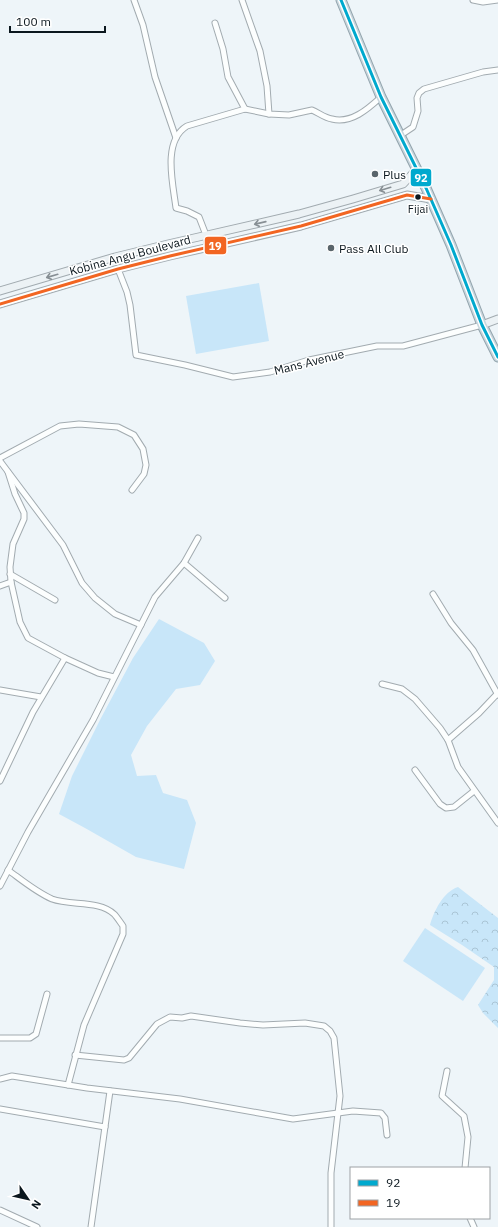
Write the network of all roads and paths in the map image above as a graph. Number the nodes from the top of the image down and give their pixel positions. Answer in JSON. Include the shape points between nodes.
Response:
{"nodes":[{"id":1,"x":134,"y":0,"type":"edge"},
{"id":2,"x":242,"y":0,"type":"edge"},
{"id":3,"x":341,"y":0,"type":"edge"},
{"id":4,"x":473,"y":0,"type":"edge"},
{"id":5,"x":498,"y":0,"type":"edge"},
{"id":6,"x":215,"y":23,"type":"dead end"},
{"id":7,"x":498,"y":70,"type":"edge"},
{"id":8,"x":381,"y":97,"type":"junction"},
{"id":9,"x":245,"y":109,"type":"junction"},
{"id":10,"x":269,"y":114,"type":"junction"},
{"id":11,"x":401,"y":135,"type":"junction"},
{"id":12,"x":176,"y":138,"type":"junction"},
{"id":13,"x":417,"y":169,"type":"junction"},
{"id":14,"x":403,"y":184,"type":"junction"},
{"id":15,"x":407,"y":195,"type":"junction"},
{"id":16,"x":431,"y":199,"type":"junction"},
{"id":17,"x":206,"y":235,"type":"junction"},
{"id":18,"x":207,"y":248,"type":"junction"},
{"id":19,"x":118,"y":269,"type":"junction"},
{"id":20,"x":0,"y":291,"type":"edge"},
{"id":21,"x":0,"y":304,"type":"edge"},
{"id":22,"x":498,"y":319,"type":"edge"},
{"id":23,"x":482,"y":325,"type":"junction"},
{"id":24,"x":498,"y":357,"type":"edge"},
{"id":25,"x":0,"y":458,"type":"edge"},
{"id":26,"x":0,"y":461,"type":"edge"},
{"id":27,"x":8,"y":472,"type":"junction"},
{"id":28,"x":132,"y":490,"type":"dead end"},
{"id":29,"x":198,"y":538,"type":"dead end"},
{"id":30,"x":184,"y":562,"type":"junction"},
{"id":31,"x":10,"y":574,"type":"junction"},
{"id":32,"x":11,"y":582,"type":"junction"},
{"id":33,"x":0,"y":586,"type":"edge"},
{"id":34,"x":433,"y":594,"type":"dead end"},
{"id":35,"x":225,"y":598,"type":"dead end"},
{"id":36,"x":55,"y":600,"type":"dead end"},
{"id":37,"x":140,"y":624,"type":"junction"},
{"id":38,"x":65,"y":658,"type":"junction"},
{"id":39,"x":114,"y":677,"type":"junction"},
{"id":40,"x":382,"y":684,"type":"dead end"},
{"id":41,"x":0,"y":690,"type":"edge"},
{"id":42,"x":498,"y":694,"type":"edge"},
{"id":43,"x":41,"y":697,"type":"junction"},
{"id":44,"x":448,"y":740,"type":"junction"},
{"id":45,"x":415,"y":770,"type":"dead end"},
{"id":46,"x":0,"y":781,"type":"edge"},
{"id":47,"x":474,"y":791,"type":"junction"},
{"id":48,"x":498,"y":823,"type":"edge"},
{"id":49,"x":8,"y":870,"type":"junction"},
{"id":50,"x":0,"y":886,"type":"edge"},
{"id":51,"x":47,"y":994,"type":"dead end"},
{"id":52,"x":0,"y":1038,"type":"edge"},
{"id":53,"x":75,"y":1055,"type":"junction"},
{"id":54,"x":447,"y":1071,"type":"dead end"},
{"id":55,"x":0,"y":1079,"type":"edge"},
{"id":56,"x":68,"y":1086,"type":"junction"},
{"id":57,"x":110,"y":1092,"type":"junction"},
{"id":58,"x":0,"y":1109,"type":"edge"},
{"id":59,"x":338,"y":1113,"type":"junction"},
{"id":60,"x":105,"y":1128,"type":"junction"},
{"id":61,"x":387,"y":1135,"type":"dead end"},
{"id":62,"x":465,"y":1167,"type":"edge"},
{"id":63,"x":0,"y":1210,"type":"edge"},
{"id":64,"x":36,"y":1227,"type":"edge"},
{"id":65,"x":91,"y":1227,"type":"edge"},
{"id":66,"x":331,"y":1227,"type":"edge"}],
"edges":[{"from":1,"to":12,"type":"street","via":[[143,24],[155,77]]},
{"from":2,"to":10,"type":"street","via":[[260,50]]},
{"from":3,"to":8,"type":"highway"},
{"from":4,"to":5,"type":"street"},
{"from":6,"to":9,"type":"street","via":[[228,77]]},
{"from":7,"to":11,"type":"street","via":[[424,89],[417,98],[418,111],[413,127]]},
{"from":8,"to":10,"type":"street","via":[[352,118],[330,119],[312,110],[289,115]]},
{"from":8,"to":11,"type":"highway"},
{"from":9,"to":10,"type":"street"},
{"from":9,"to":12,"type":"street","via":[[187,126],[181,129]]},
{"from":11,"to":13,"type":"highway"},
{"from":12,"to":17,"type":"street","via":[[171,158],[176,208],[199,216]]},
{"from":13,"to":14,"type":"street"},
{"from":13,"to":16,"type":"highway"},
{"from":14,"to":15,"type":"street"},
{"from":14,"to":17,"type":"street","name":"Kobina Angu Boulevard","one_way":true,"via":[[299,214]]},
{"from":15,"to":16,"type":"street","name":"Kobina Angu Boulevard"},
{"from":15,"to":18,"type":"street","name":"Kobina Angu Boulevard","via":[[301,226]]},
{"from":16,"to":23,"type":"highway"},
{"from":17,"to":18,"type":"street"},
{"from":17,"to":20,"type":"street","name":"Kobina Angu Boulevard","one_way":true,"via":[[115,257]]},
{"from":18,"to":19,"type":"street","name":"Kobina Angu Boulevard"},
{"from":19,"to":21,"type":"street","name":"Kobina Angu Boulevard"},
{"from":19,"to":23,"type":"street","name":"Mans Avenue","via":[[130,305],[136,355],[233,377],[270,372],[309,360],[377,346],[403,346]]},
{"from":22,"to":23,"type":"street"},
{"from":23,"to":24,"type":"highway"},
{"from":25,"to":28,"type":"street","via":[[60,426],[86,424],[118,428],[134,435],[143,450],[146,465],[144,474]]},
{"from":26,"to":27,"type":"street"},
{"from":27,"to":31,"type":"street","via":[[24,513],[24,519],[13,544]]},
{"from":27,"to":37,"type":"street","via":[[63,545],[82,583],[95,598],[115,614]]},
{"from":29,"to":30,"type":"street"},
{"from":30,"to":35,"type":"street"},
{"from":30,"to":37,"type":"street","via":[[155,597]]},
{"from":31,"to":32,"type":"street"},
{"from":31,"to":36,"type":"street"},
{"from":32,"to":33,"type":"street"},
{"from":32,"to":38,"type":"street","via":[[20,622],[28,638]]},
{"from":34,"to":42,"type":"street","via":[[451,623],[473,650]]},
{"from":37,"to":39,"type":"street"},
{"from":38,"to":39,"type":"street","via":[[98,673]]},
{"from":38,"to":43,"type":"street"},
{"from":39,"to":49,"type":"street","via":[[93,720]]},
{"from":40,"to":44,"type":"street","via":[[402,689],[415,700]]},
{"from":41,"to":43,"type":"street"},
{"from":42,"to":44,"type":"street"},
{"from":43,"to":46,"type":"street"},
{"from":44,"to":47,"type":"street","via":[[458,767]]},
{"from":45,"to":47,"type":"street","via":[[440,804],[446,808],[454,807]]},
{"from":47,"to":48,"type":"street"},
{"from":49,"to":50,"type":"street"},
{"from":49,"to":53,"type":"street","via":[[36,891],[53,899],[106,908],[123,926],[123,934],[84,1025]]},
{"from":51,"to":52,"type":"street","via":[[36,1034],[30,1038]]},
{"from":53,"to":56,"type":"street"},
{"from":53,"to":59,"type":"street","via":[[124,1060],[129,1058],[157,1024],[170,1017],[191,1016],[248,1024],[305,1023],[324,1026],[334,1038],[340,1096]]},
{"from":54,"to":62,"type":"street","via":[[442,1096],[464,1116],[468,1137]]},
{"from":55,"to":56,"type":"street","via":[[12,1076]]},
{"from":56,"to":57,"type":"street"},
{"from":57,"to":59,"type":"street","via":[[180,1100],[293,1119]]},
{"from":57,"to":60,"type":"street"},
{"from":58,"to":60,"type":"street"},
{"from":59,"to":61,"type":"street","via":[[381,1113],[385,1118]]},
{"from":59,"to":66,"type":"street","via":[[331,1173]]},
{"from":60,"to":65,"type":"street"},
{"from":63,"to":64,"type":"street"}]}
